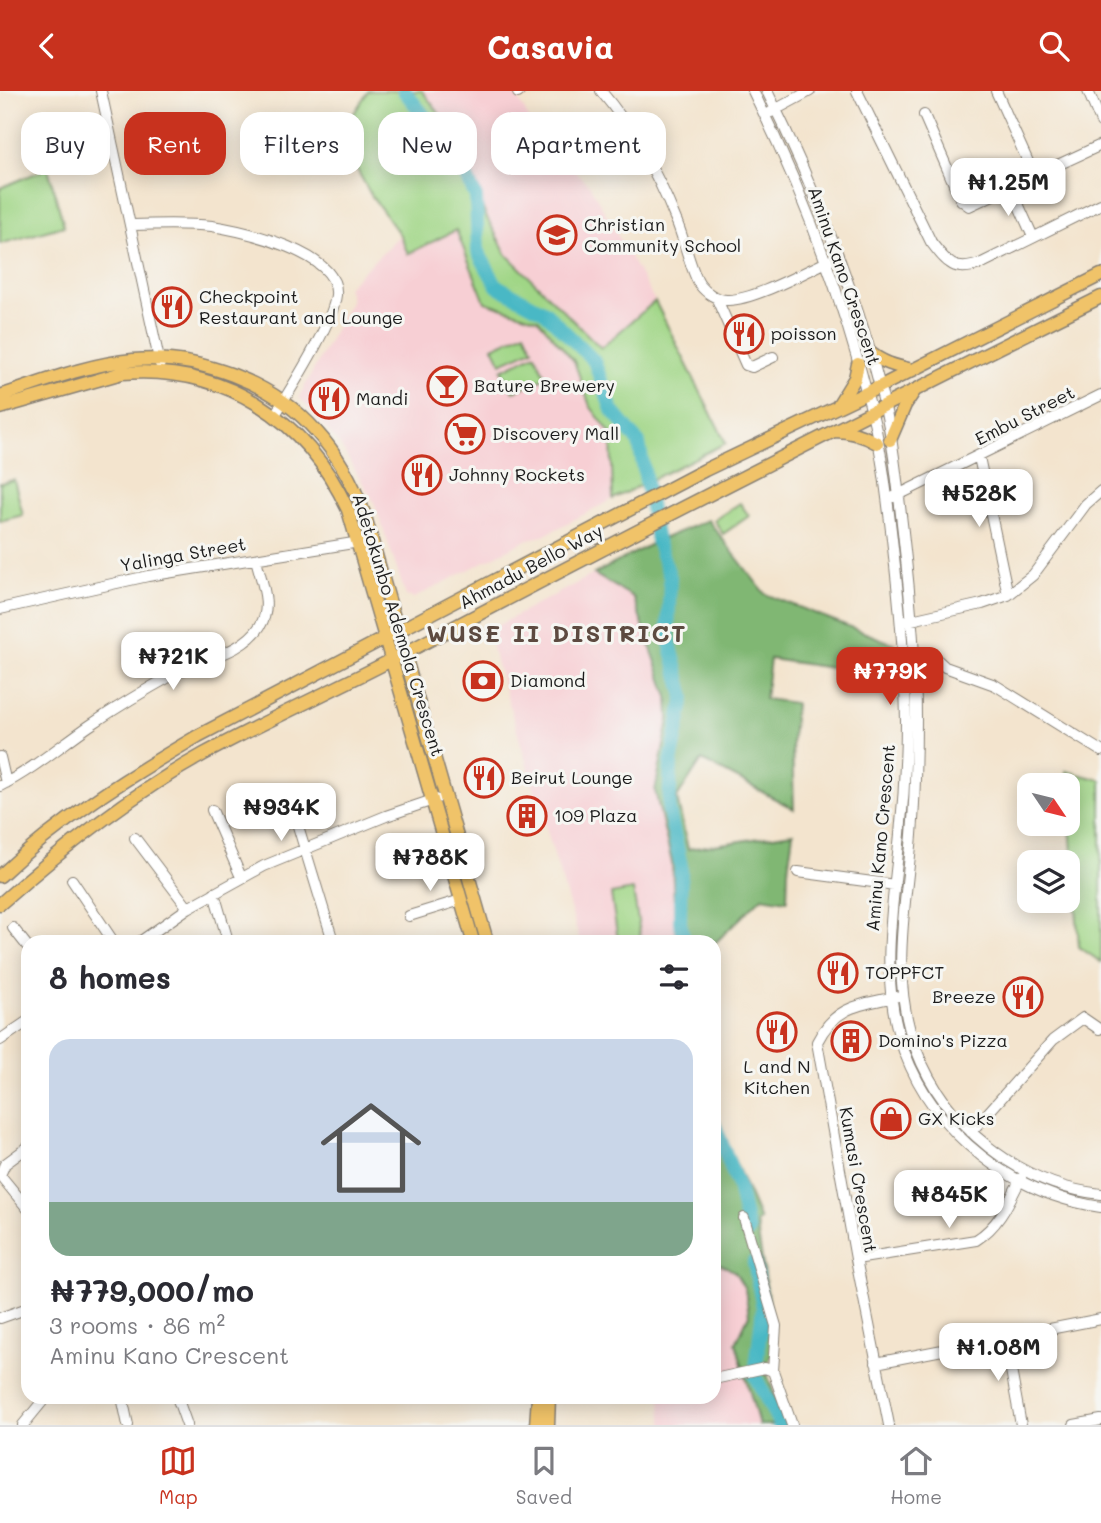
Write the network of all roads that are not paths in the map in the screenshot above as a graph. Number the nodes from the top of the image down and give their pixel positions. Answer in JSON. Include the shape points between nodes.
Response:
{"nodes":[{"id":1,"x":601,"y":91,"type":"edge"},
{"id":2,"x":753,"y":91,"type":"edge"},
{"id":3,"x":767,"y":91,"type":"edge"},
{"id":4,"x":810,"y":91,"type":"edge"},
{"id":5,"x":857,"y":91,"type":"edge"},
{"id":6,"x":996,"y":91,"type":"edge"},
{"id":7,"x":1088,"y":91,"type":"edge"},
{"id":8,"x":104,"y":92,"type":"edge"},
{"id":9,"x":1097,"y":100,"type":"edge"},
{"id":10,"x":776,"y":109,"type":"junction"},
{"id":11,"x":765,"y":115,"type":"junction"},
{"id":12,"x":924,"y":115,"type":"dead end"},
{"id":13,"x":1101,"y":122,"type":"edge"},
{"id":14,"x":1101,"y":145,"type":"edge"},
{"id":15,"x":1034,"y":175,"type":"junction"},
{"id":16,"x":1010,"y":186,"type":"junction"},
{"id":17,"x":1101,"y":204,"type":"edge"},
{"id":18,"x":132,"y":225,"type":"junction"},
{"id":19,"x":1033,"y":237,"type":"junction"},
{"id":20,"x":838,"y":257,"type":"junction"},
{"id":21,"x":825,"y":263,"type":"junction"},
{"id":22,"x":1101,"y":275,"type":"edge"},
{"id":23,"x":716,"y":297,"type":"junction"},
{"id":24,"x":1101,"y":297,"type":"edge"},
{"id":25,"x":868,"y":351,"type":"junction"},
{"id":26,"x":773,"y":357,"type":"dead end"},
{"id":27,"x":159,"y":359,"type":"junction"},
{"id":28,"x":858,"y":364,"type":"junction"},
{"id":29,"x":913,"y":370,"type":"junction"},
{"id":30,"x":161,"y":372,"type":"junction"},
{"id":31,"x":915,"y":389,"type":"junction"},
{"id":32,"x":873,"y":390,"type":"junction"},
{"id":33,"x":0,"y":395,"type":"edge"},
{"id":34,"x":1101,"y":395,"type":"edge"},
{"id":35,"x":282,"y":403,"type":"junction"},
{"id":36,"x":884,"y":405,"type":"junction"},
{"id":37,"x":838,"y":406,"type":"junction"},
{"id":38,"x":0,"y":408,"type":"edge"},
{"id":39,"x":872,"y":412,"type":"junction"},
{"id":40,"x":275,"y":415,"type":"junction"},
{"id":41,"x":834,"y":431,"type":"junction"},
{"id":42,"x":884,"y":441,"type":"junction"},
{"id":43,"x":979,"y":457,"type":"junction"},
{"id":44,"x":1101,"y":491,"type":"edge"},
{"id":45,"x":899,"y":496,"type":"junction"},
{"id":46,"x":887,"y":500,"type":"junction"},
{"id":47,"x":372,"y":540,"type":"junction"},
{"id":48,"x":357,"y":543,"type":"junction"},
{"id":49,"x":256,"y":559,"type":"junction"},
{"id":50,"x":1008,"y":595,"type":"junction"},
{"id":51,"x":0,"y":609,"type":"edge"},
{"id":52,"x":913,"y":619,"type":"junction"},
{"id":53,"x":902,"y":622,"type":"junction"},
{"id":54,"x":399,"y":631,"type":"junction"},
{"id":55,"x":384,"y":638,"type":"junction"},
{"id":56,"x":406,"y":653,"type":"junction"},
{"id":57,"x":915,"y":655,"type":"junction"},
{"id":58,"x":391,"y":660,"type":"junction"},
{"id":59,"x":1101,"y":751,"type":"edge"},
{"id":60,"x":0,"y":757,"type":"edge"},
{"id":61,"x":3,"y":785,"type":"edge"},
{"id":62,"x":447,"y":796,"type":"junction"},
{"id":63,"x":432,"y":801,"type":"junction"},
{"id":64,"x":212,"y":810,"type":"dead end"},
{"id":65,"x":298,"y":826,"type":"dead end"},
{"id":66,"x":135,"y":838,"type":"dead end"},
{"id":67,"x":307,"y":849,"type":"junction"},
{"id":68,"x":797,"y":872,"type":"dead end"},
{"id":69,"x":0,"y":876,"type":"edge"},
{"id":70,"x":242,"y":877,"type":"junction"},
{"id":71,"x":72,"y":880,"type":"dead end"},
{"id":72,"x":895,"y":885,"type":"junction"},
{"id":73,"x":214,"y":893,"type":"junction"},
{"id":74,"x":461,"y":899,"type":"junction"},
{"id":75,"x":0,"y":904,"type":"edge"},
{"id":76,"x":188,"y":908,"type":"junction"},
{"id":77,"x":409,"y":916,"type":"dead end"},
{"id":78,"x":13,"y":928,"type":"dead end"},
{"id":79,"x":109,"y":935,"type":"edge"},
{"id":80,"x":150,"y":935,"type":"edge"},
{"id":81,"x":226,"y":935,"type":"edge"},
{"id":82,"x":331,"y":935,"type":"edge"},
{"id":83,"x":471,"y":935,"type":"edge"},
{"id":84,"x":485,"y":935,"type":"edge"},
{"id":85,"x":21,"y":938,"type":"edge"},
{"id":86,"x":902,"y":995,"type":"junction"},
{"id":87,"x":890,"y":998,"type":"junction"},
{"id":88,"x":21,"y":1026,"type":"edge"},
{"id":89,"x":1099,"y":1029,"type":"dead end"},
{"id":90,"x":0,"y":1040,"type":"edge"},
{"id":91,"x":971,"y":1132,"type":"junction"},
{"id":92,"x":21,"y":1152,"type":"edge"},
{"id":93,"x":1024,"y":1171,"type":"junction"},
{"id":94,"x":1019,"y":1182,"type":"junction"},
{"id":95,"x":1101,"y":1194,"type":"edge"},
{"id":96,"x":21,"y":1200,"type":"edge"},
{"id":97,"x":1101,"y":1207,"type":"edge"},
{"id":98,"x":744,"y":1218,"type":"dead end"},
{"id":99,"x":856,"y":1259,"type":"junction"},
{"id":100,"x":21,"y":1310,"type":"edge"},
{"id":101,"x":0,"y":1318,"type":"edge"},
{"id":102,"x":1101,"y":1319,"type":"edge"},
{"id":103,"x":1005,"y":1336,"type":"junction"},
{"id":104,"x":876,"y":1363,"type":"junction"},
{"id":105,"x":769,"y":1369,"type":"junction"},
{"id":106,"x":721,"y":1377,"type":"edge"},
{"id":107,"x":40,"y":1404,"type":"edge"},
{"id":108,"x":124,"y":1404,"type":"edge"},
{"id":109,"x":180,"y":1404,"type":"edge"},
{"id":110,"x":538,"y":1404,"type":"edge"},
{"id":111,"x":549,"y":1404,"type":"edge"},
{"id":112,"x":1101,"y":1420,"type":"edge"},
{"id":113,"x":23,"y":1425,"type":"edge"},
{"id":114,"x":128,"y":1425,"type":"edge"},
{"id":115,"x":187,"y":1425,"type":"edge"},
{"id":116,"x":536,"y":1425,"type":"edge"},
{"id":117,"x":548,"y":1425,"type":"edge"},
{"id":118,"x":792,"y":1425,"type":"edge"},
{"id":119,"x":888,"y":1425,"type":"edge"},
{"id":120,"x":1021,"y":1425,"type":"edge"},
{"id":121,"x":1074,"y":1425,"type":"edge"}],
"edges":[{"from":1,"to":23,"type":"street","via":[[659,184],[698,284]]},
{"from":2,"to":11,"type":"street","name":"Aminu Kano Crescent"},
{"from":3,"to":10,"type":"street","name":"Aminu Kano Crescent"},
{"from":4,"to":10,"type":"street"},
{"from":5,"to":19,"type":"street","via":[[942,257],[956,267],[969,268]]},
{"from":6,"to":15,"type":"street"},
{"from":7,"to":9,"type":"street"},
{"from":8,"to":18,"type":"street"},
{"from":9,"to":13,"type":"street"},
{"from":10,"to":11,"type":"street"},
{"from":10,"to":20,"type":"street","name":"Aminu Kano Crescent"},
{"from":11,"to":21,"type":"street","name":"Aminu Kano Crescent","via":[[803,199]]},
{"from":12,"to":16,"type":"street","via":[[961,199],[969,206]]},
{"from":14,"to":15,"type":"street"},
{"from":15,"to":16,"type":"street"},
{"from":16,"to":19,"type":"street"},
{"from":17,"to":19,"type":"street"},
{"from":18,"to":27,"type":"street"},
{"from":18,"to":35,"type":"street","via":[[211,226],[245,233],[324,267],[334,279],[336,294],[329,320]]},
{"from":20,"to":21,"type":"street"},
{"from":20,"to":25,"type":"street","name":"Aminu Kano Crescent"},
{"from":21,"to":23,"type":"street","via":[[742,299]]},
{"from":21,"to":28,"type":"street","name":"Aminu Kano Crescent"},
{"from":22,"to":29,"type":"main road","name":"Ahmadu Bello Way"},
{"from":23,"to":26,"type":"street","via":[[746,365],[752,367]]},
{"from":24,"to":31,"type":"main road","name":"Ahmadu Bello Way"},
{"from":25,"to":29,"type":"main road","via":[[891,366]]},
{"from":25,"to":32,"type":"street","name":"Aminu Kano Crescent"},
{"from":27,"to":30,"type":"street"},
{"from":27,"to":33,"type":"main road","name":"Adetokunbo Ademola Crescent","via":[[99,365]]},
{"from":27,"to":35,"type":"main road","name":"Adetokunbo Ademola Crescent","via":[[216,370]]},
{"from":28,"to":32,"type":"street","name":"Aminu Kano Crescent"},
{"from":28,"to":37,"type":"main road"},
{"from":29,"to":32,"type":"main road","name":"Ahmadu Bello Way"},
{"from":30,"to":38,"type":"main road","name":"Adetokunbo Ademola Crescent","via":[[122,373]]},
{"from":30,"to":40,"type":"main road","name":"Adetokunbo Ademola Crescent","via":[[219,384]]},
{"from":31,"to":36,"type":"main road","name":"Ahmadu Bello Way"},
{"from":31,"to":42,"type":"main road"},
{"from":32,"to":36,"type":"street","name":"Aminu Kano Crescent"},
{"from":32,"to":37,"type":"main road","name":"Ahmadu Bello Way"},
{"from":32,"to":39,"type":"street","name":"Aminu Kano Crescent"},
{"from":34,"to":43,"type":"street","name":"Embu Street"},
{"from":35,"to":40,"type":"street"},
{"from":35,"to":47,"type":"main road","name":"Adetokunbo Ademola Crescent","via":[[334,452],[357,493]]},
{"from":36,"to":39,"type":"main road","name":"Ahmadu Bello Way"},
{"from":36,"to":42,"type":"street","name":"Aminu Kano Crescent"},
{"from":37,"to":54,"type":"main road","name":"Ahmadu Bello Way","via":[[705,470]]},
{"from":39,"to":41,"type":"main road","name":"Ahmadu Bello Way"},
{"from":39,"to":42,"type":"street","name":"Aminu Kano Crescent"},
{"from":40,"to":48,"type":"main road","name":"Adetokunbo Ademola Crescent","via":[[326,468],[348,510]]},
{"from":41,"to":42,"type":"main road"},
{"from":41,"to":56,"type":"main road","name":"Ahmadu Bello Way"},
{"from":42,"to":45,"type":"street","name":"Aminu Kano Crescent"},
{"from":42,"to":46,"type":"street","name":"Aminu Kano Crescent"},
{"from":43,"to":45,"type":"street","name":"Embu Street"},
{"from":43,"to":50,"type":"street"},
{"from":44,"to":50,"type":"street","via":[[1078,514],[1042,565]]},
{"from":45,"to":46,"type":"street","name":"Embu Street"},
{"from":45,"to":52,"type":"street","name":"Aminu Kano Crescent"},
{"from":46,"to":53,"type":"street","name":"Aminu Kano Crescent"},
{"from":47,"to":48,"type":"street","name":"Yalinga Street"},
{"from":47,"to":54,"type":"main road","name":"Adetokunbo Ademola Crescent"},
{"from":48,"to":49,"type":"street","name":"Yalinga Street"},
{"from":48,"to":55,"type":"main road","name":"Adetokunbo Ademola Crescent"},
{"from":49,"to":51,"type":"street","name":"Yalinga Street","via":[[148,576]]},
{"from":49,"to":61,"type":"street","via":[[266,611],[254,634],[130,700]]},
{"from":50,"to":52,"type":"street"},
{"from":52,"to":53,"type":"street"},
{"from":52,"to":57,"type":"street","name":"Aminu Kano Crescent"},
{"from":53,"to":72,"type":"street","name":"Aminu Kano Crescent","via":[[906,719]]},
{"from":54,"to":55,"type":"main road","name":"Ahmadu Bello Way"},
{"from":54,"to":56,"type":"main road","name":"Adetokunbo Ademola Crescent"},
{"from":55,"to":58,"type":"main road","name":"Adetokunbo Ademola Crescent"},
{"from":55,"to":69,"type":"main road","name":"Ahmadu Bello Way","via":[[142,769],[62,823]]},
{"from":56,"to":58,"type":"main road","name":"Ahmadu Bello Way"},
{"from":56,"to":62,"type":"main road","name":"Adetokunbo Ademola Crescent"},
{"from":57,"to":59,"type":"street","via":[[932,655],[945,667],[995,685]]},
{"from":57,"to":86,"type":"street","name":"Aminu Kano Crescent","via":[[914,791],[901,938]]},
{"from":58,"to":63,"type":"main road","name":"Adetokunbo Ademola Crescent"},
{"from":58,"to":75,"type":"main road","name":"Ahmadu Bello Way","via":[[204,754],[148,788]]},
{"from":60,"to":61,"type":"street"},
{"from":62,"to":63,"type":"street"},
{"from":62,"to":84,"type":"main road","name":"Adetokunbo Ademola Crescent"},
{"from":63,"to":67,"type":"street"},
{"from":63,"to":74,"type":"main road","name":"Adetokunbo Ademola Crescent"},
{"from":64,"to":70,"type":"street"},
{"from":65,"to":67,"type":"street"},
{"from":66,"to":76,"type":"street"},
{"from":67,"to":70,"type":"street"},
{"from":67,"to":82,"type":"street"},
{"from":68,"to":72,"type":"street"},
{"from":70,"to":73,"type":"street"},
{"from":71,"to":79,"type":"street"},
{"from":72,"to":87,"type":"street","name":"Aminu Kano Crescent","via":[[888,943]]},
{"from":73,"to":76,"type":"street"},
{"from":73,"to":81,"type":"street"},
{"from":74,"to":77,"type":"street"},
{"from":74,"to":83,"type":"main road","name":"Adetokunbo Ademola Crescent"},
{"from":76,"to":80,"type":"street"},
{"from":78,"to":85,"type":"street"},
{"from":86,"to":87,"type":"street","name":"Kumasi Crescent"},
{"from":86,"to":91,"type":"street","name":"Aminu Kano Crescent","via":[[925,1069]]},
{"from":87,"to":94,"type":"street","name":"Aminu Kano Crescent","via":[[905,1053],[928,1098],[962,1140]]},
{"from":87,"to":99,"type":"street","name":"Kumasi Crescent","via":[[838,1014],[825,1025],[817,1042]]},
{"from":88,"to":90,"type":"street"},
{"from":89,"to":91,"type":"street","via":[[1083,1018],[1054,1040]]},
{"from":91,"to":93,"type":"street","name":"Aminu Kano Crescent"},
{"from":92,"to":96,"type":"street","via":[[5,1164],[0,1175]]},
{"from":93,"to":94,"type":"street"},
{"from":93,"to":95,"type":"street","name":"Aminu Kano Crescent","via":[[1080,1192]]},
{"from":94,"to":97,"type":"street","name":"Aminu Kano Crescent","via":[[1073,1203]]},
{"from":94,"to":99,"type":"street","via":[[1000,1218],[976,1240]]},
{"from":98,"to":105,"type":"street","via":[[776,1326]]},
{"from":99,"to":104,"type":"street","name":"Kumasi Crescent"},
{"from":100,"to":101,"type":"street"},
{"from":102,"to":103,"type":"street"},
{"from":103,"to":104,"type":"street"},
{"from":103,"to":120,"type":"street"},
{"from":104,"to":119,"type":"street","name":"Kumasi Crescent"},
{"from":105,"to":106,"type":"street"},
{"from":105,"to":118,"type":"street"},
{"from":107,"to":113,"type":"street"},
{"from":108,"to":114,"type":"street"},
{"from":109,"to":115,"type":"street"},
{"from":110,"to":116,"type":"main road"},
{"from":111,"to":117,"type":"main road"},
{"from":112,"to":121,"type":"street"}]}
